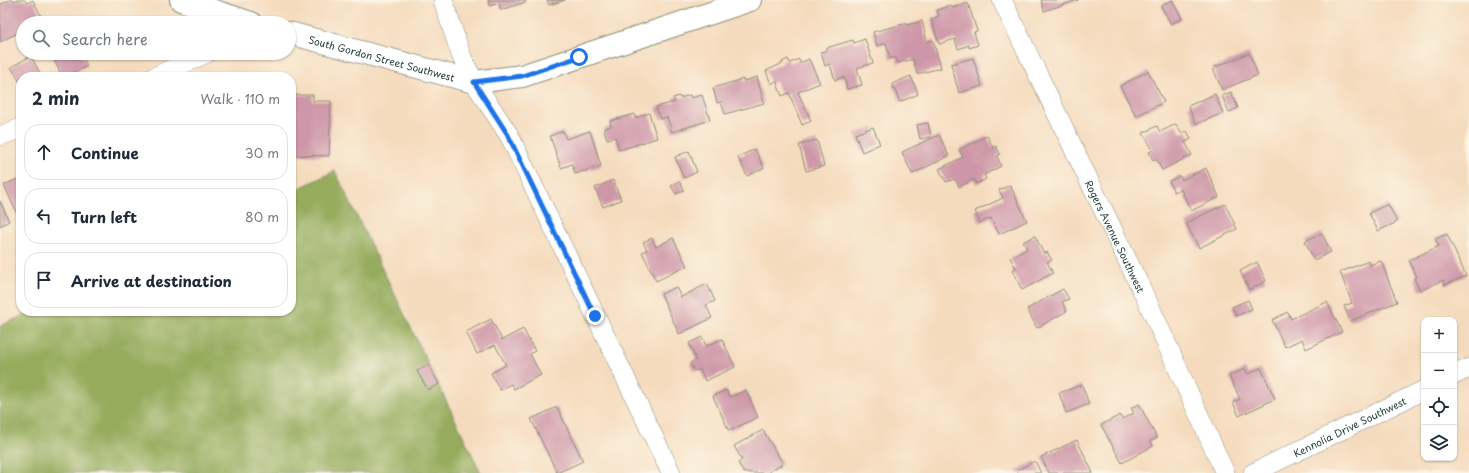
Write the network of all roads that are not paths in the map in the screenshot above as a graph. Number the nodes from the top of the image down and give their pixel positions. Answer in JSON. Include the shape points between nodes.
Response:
{"nodes":[{"id":1,"x":181,"y":0,"type":"edge"},
{"id":2,"x":442,"y":0,"type":"edge"},
{"id":3,"x":750,"y":0,"type":"edge"},
{"id":4,"x":1002,"y":0,"type":"edge"},
{"id":5,"x":228,"y":16,"type":"edge"},
{"id":6,"x":296,"y":35,"type":"edge"},
{"id":7,"x":192,"y":60,"type":"edge"},
{"id":8,"x":165,"y":72,"type":"edge"},
{"id":9,"x":474,"y":82,"type":"junction"},
{"id":10,"x":16,"y":130,"type":"edge"},
{"id":11,"x":0,"y":136,"type":"edge"},
{"id":12,"x":1469,"y":368,"type":"edge"},
{"id":13,"x":1457,"y":374,"type":"edge"},
{"id":14,"x":1421,"y":391,"type":"edge"},
{"id":15,"x":671,"y":473,"type":"edge"},
{"id":16,"x":1225,"y":473,"type":"edge"},
{"id":17,"x":1253,"y":473,"type":"edge"}],
"edges":[{"from":1,"to":5,"type":"street"},
{"from":2,"to":9,"type":"street","via":[[461,55]]},
{"from":3,"to":9,"type":"street","name":"South Gordon Street Southwest","via":[[522,76]]},
{"from":4,"to":16,"type":"street","name":"Rogers Avenue Southwest","via":[[1150,307]]},
{"from":6,"to":9,"type":"street","name":"South Gordon Street Southwest"},
{"from":7,"to":8,"type":"street"},
{"from":9,"to":15,"type":"street","via":[[508,135]]},
{"from":10,"to":11,"type":"street"},
{"from":12,"to":13,"type":"street"},
{"from":14,"to":17,"type":"street","name":"Kennolia Drive Southwest"}]}
